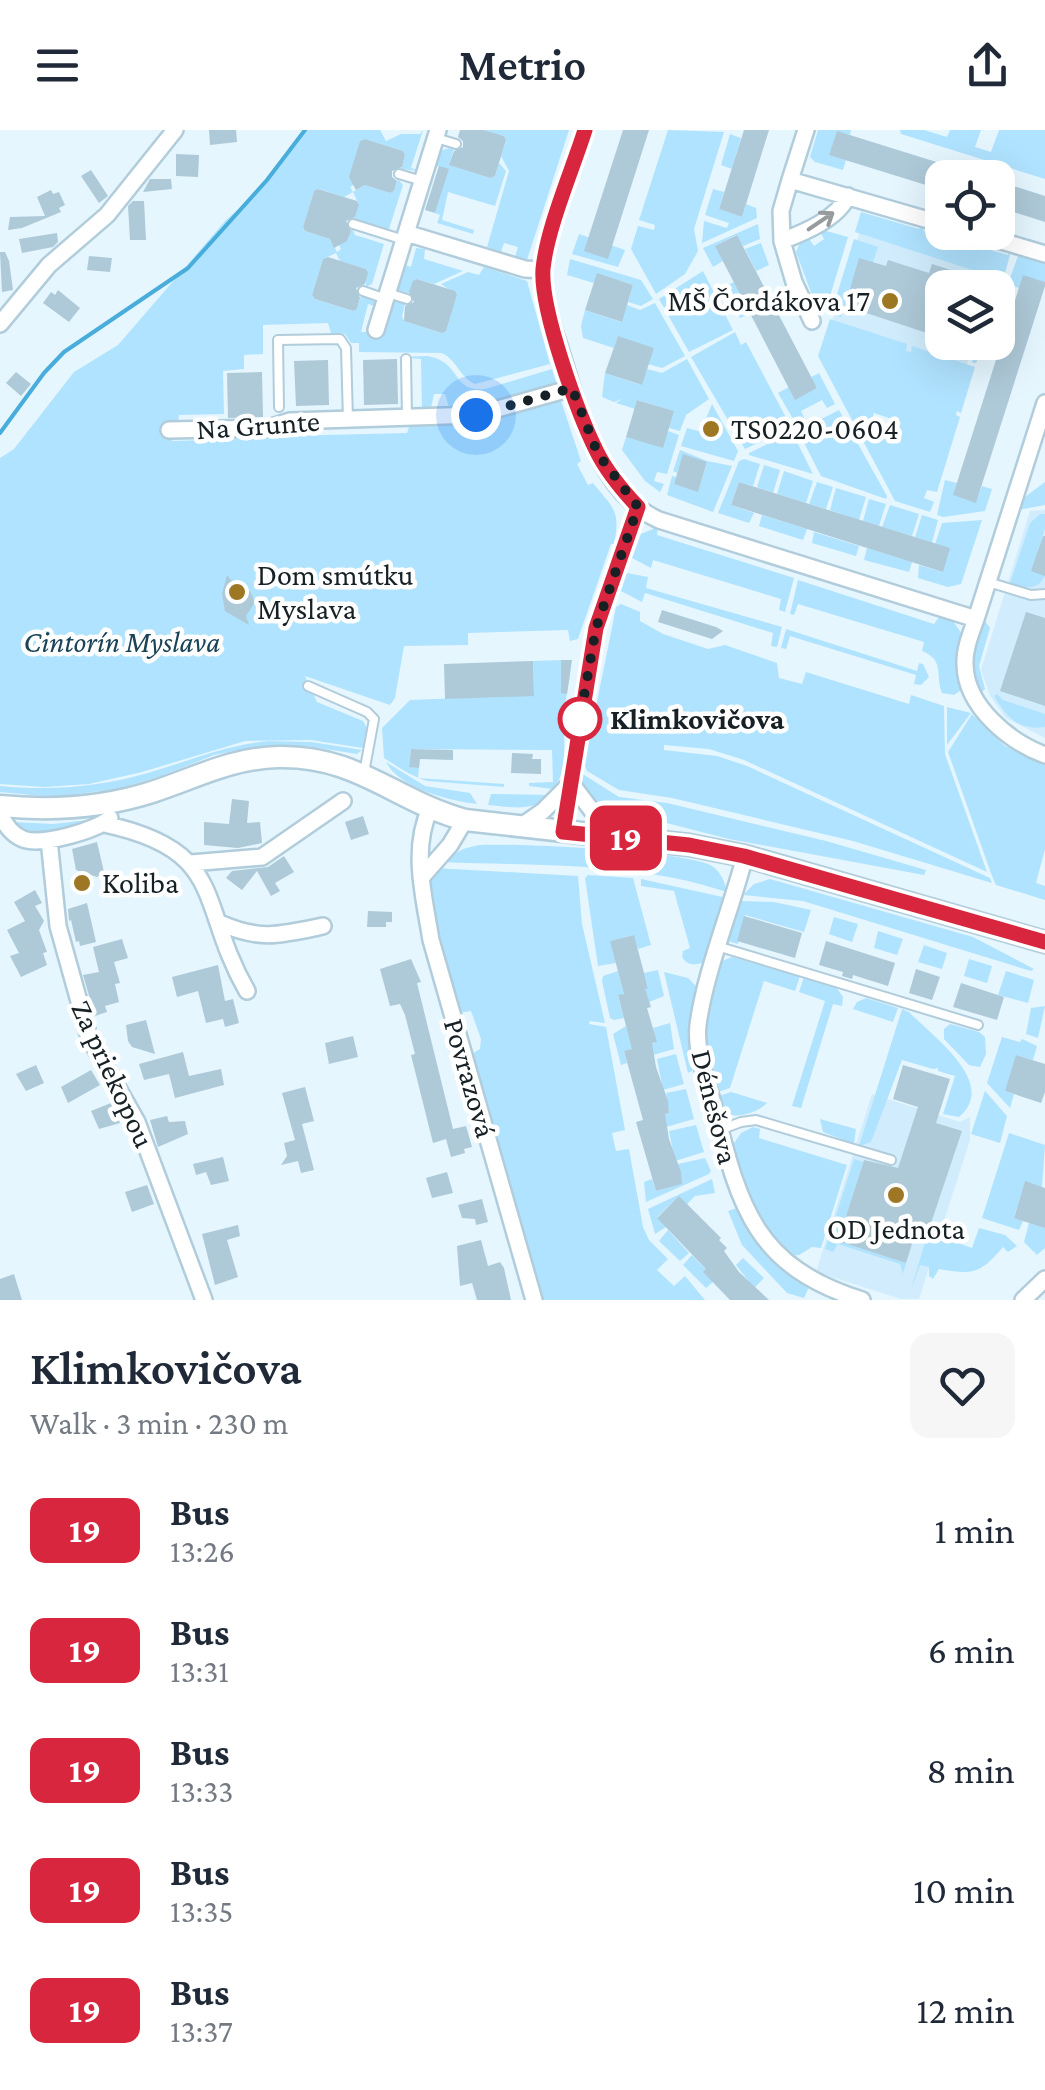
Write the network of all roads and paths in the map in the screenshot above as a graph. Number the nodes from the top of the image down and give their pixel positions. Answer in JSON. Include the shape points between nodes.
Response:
{"nodes":[{"id":1,"x":175,"y":130,"type":"edge"},
{"id":2,"x":585,"y":130,"type":"edge"},
{"id":3,"x":806,"y":130,"type":"edge"},
{"id":4,"x":437,"y":134,"type":"edge"},
{"id":5,"x":456,"y":144,"type":"dead end"},
{"id":6,"x":400,"y":174,"type":"dead end"},
{"id":7,"x":790,"y":180,"type":"junction"},
{"id":8,"x":422,"y":181,"type":"junction"},
{"id":9,"x":848,"y":196,"type":"junction"},
{"id":10,"x":925,"y":219,"type":"edge"},
{"id":11,"x":353,"y":224,"type":"dead end"},
{"id":12,"x":406,"y":236,"type":"junction"},
{"id":13,"x":782,"y":241,"type":"junction"},
{"id":14,"x":1015,"y":245,"type":"edge"},
{"id":15,"x":1045,"y":254,"type":"edge"},
{"id":16,"x":543,"y":270,"type":"junction"},
{"id":17,"x":362,"y":291,"type":"dead end"},
{"id":18,"x":387,"y":296,"type":"junction"},
{"id":19,"x":407,"y":299,"type":"dead end"},
{"id":20,"x":812,"y":321,"type":"dead end"},
{"id":21,"x":0,"y":324,"type":"edge"},
{"id":22,"x":376,"y":330,"type":"dead end"},
{"id":23,"x":264,"y":340,"type":"dead end"},
{"id":24,"x":278,"y":340,"type":"junction"},
{"id":25,"x":406,"y":359,"type":"dead end"},
{"id":26,"x":572,"y":388,"type":"junction"},
{"id":27,"x":1045,"y":404,"type":"edge"},
{"id":28,"x":279,"y":407,"type":"dead end"},
{"id":29,"x":407,"y":418,"type":"junction"},
{"id":30,"x":348,"y":420,"type":"junction"},
{"id":31,"x":168,"y":430,"type":"dead end"},
{"id":32,"x":1025,"y":468,"type":"junction"},
{"id":33,"x":1045,"y":469,"type":"edge"},
{"id":34,"x":638,"y":507,"type":"junction"},
{"id":35,"x":988,"y":582,"type":"junction"},
{"id":36,"x":1045,"y":594,"type":"edge"},
{"id":37,"x":976,"y":619,"type":"junction"},
{"id":38,"x":308,"y":686,"type":"dead end"},
{"id":39,"x":1045,"y":755,"type":"edge"},
{"id":40,"x":364,"y":773,"type":"junction"},
{"id":41,"x":571,"y":783,"type":"junction"},
{"id":42,"x":118,"y":800,"type":"junction"},
{"id":43,"x":343,"y":802,"type":"dead end"},
{"id":44,"x":0,"y":806,"type":"edge"},
{"id":45,"x":430,"y":809,"type":"junction"},
{"id":46,"x":0,"y":815,"type":"edge"},
{"id":47,"x":465,"y":820,"type":"junction"},
{"id":48,"x":104,"y":824,"type":"junction"},
{"id":49,"x":520,"y":828,"type":"junction"},
{"id":50,"x":563,"y":832,"type":"junction"},
{"id":51,"x":630,"y":838,"type":"junction"},
{"id":52,"x":49,"y":840,"type":"junction"},
{"id":53,"x":744,"y":856,"type":"junction"},
{"id":54,"x":190,"y":863,"type":"junction"},
{"id":55,"x":421,"y":878,"type":"junction"},
{"id":56,"x":220,"y":923,"type":"junction"},
{"id":57,"x":322,"y":926,"type":"dead end"},
{"id":58,"x":1045,"y":942,"type":"edge"},
{"id":59,"x":720,"y":947,"type":"junction"},
{"id":60,"x":247,"y":991,"type":"dead end"},
{"id":61,"x":978,"y":1026,"type":"dead end"},
{"id":62,"x":720,"y":1130,"type":"junction"},
{"id":63,"x":890,"y":1160,"type":"dead end"},
{"id":64,"x":1045,"y":1279,"type":"edge"},
{"id":65,"x":204,"y":1300,"type":"edge"},
{"id":66,"x":534,"y":1300,"type":"edge"},
{"id":67,"x":862,"y":1300,"type":"edge"},
{"id":68,"x":1023,"y":1300,"type":"edge"}],
"edges":[{"from":1,"to":21,"type":"street","via":[[107,215],[49,265]]},
{"from":2,"to":16,"type":"street"},
{"from":3,"to":7,"type":"street"},
{"from":4,"to":5,"type":"lane"},
{"from":4,"to":8,"type":"street"},
{"from":6,"to":8,"type":"lane"},
{"from":7,"to":9,"type":"street"},
{"from":7,"to":13,"type":"street"},
{"from":8,"to":12,"type":"street"},
{"from":9,"to":10,"type":"street"},
{"from":13,"to":9,"type":"street","one_way":true,"via":[[838,210]]},
{"from":11,"to":12,"type":"lane"},
{"from":12,"to":16,"type":"street"},
{"from":12,"to":18,"type":"street"},
{"from":13,"to":20,"type":"street"},
{"from":14,"to":15,"type":"street"},
{"from":16,"to":26,"type":"street"},
{"from":17,"to":18,"type":"lane"},
{"from":18,"to":19,"type":"lane"},
{"from":18,"to":22,"type":"street"},
{"from":23,"to":24,"type":"lane"},
{"from":24,"to":28,"type":"lane","name":"Na Grunte"},
{"from":24,"to":30,"type":"lane","name":"Na Grunte","via":[[343,340]]},
{"from":25,"to":29,"type":"lane"},
{"from":26,"to":29,"type":"street","name":"Na Grunte","via":[[476,415]]},
{"from":26,"to":34,"type":"street","via":[[598,454]]},
{"from":27,"to":32,"type":"street"},
{"from":29,"to":30,"type":"street","name":"Na Grunte"},
{"from":30,"to":31,"type":"street","name":"Na Grunte"},
{"from":32,"to":33,"type":"street"},
{"from":32,"to":35,"type":"street"},
{"from":34,"to":37,"type":"street","via":[[654,518]]},
{"from":34,"to":41,"type":"street","via":[[596,628]]},
{"from":35,"to":36,"type":"lane","via":[[1030,596]]},
{"from":35,"to":37,"type":"street"},
{"from":37,"to":39,"type":"street","via":[[964,662],[973,690],[1004,733]]},
{"from":38,"to":40,"type":"lane","via":[[374,719]]},
{"from":40,"to":42,"type":"street","via":[[304,758],[258,758]]},
{"from":40,"to":45,"type":"street"},
{"from":41,"to":49,"type":"street"},
{"from":41,"to":50,"type":"street"},
{"from":41,"to":51,"type":"street","via":[[596,816]]},
{"from":42,"to":44,"type":"street","via":[[56,810]]},
{"from":42,"to":48,"type":"street"},
{"from":43,"to":54,"type":"street","via":[[262,857]]},
{"from":45,"to":47,"type":"street"},
{"from":45,"to":55,"type":"street","name":"Povrazová","via":[[420,832]]},
{"from":46,"to":52,"type":"street","via":[[20,838]]},
{"from":47,"to":49,"type":"street"},
{"from":47,"to":55,"type":"street"},
{"from":48,"to":52,"type":"street"},
{"from":48,"to":54,"type":"street","via":[[157,840]]},
{"from":49,"to":50,"type":"street"},
{"from":50,"to":51,"type":"street"},
{"from":51,"to":53,"type":"street"},
{"from":52,"to":65,"type":"street","name":"Za priekopou","via":[[58,926],[89,1037],[136,1122]]},
{"from":53,"to":58,"type":"street"},
{"from":53,"to":59,"type":"street","name":"Dénešova"},
{"from":54,"to":56,"type":"street"},
{"from":55,"to":66,"type":"street","name":"Povrazová","via":[[430,940]]},
{"from":56,"to":57,"type":"street","via":[[254,936]]},
{"from":56,"to":60,"type":"street"},
{"from":59,"to":61,"type":"lane"},
{"from":59,"to":62,"type":"street","name":"Dénešova","via":[[698,1031]]},
{"from":62,"to":63,"type":"lane","via":[[756,1120]]},
{"from":62,"to":67,"type":"street","name":"Dénešova","via":[[741,1199],[776,1253],[814,1280]]},
{"from":64,"to":68,"type":"street"}]}
